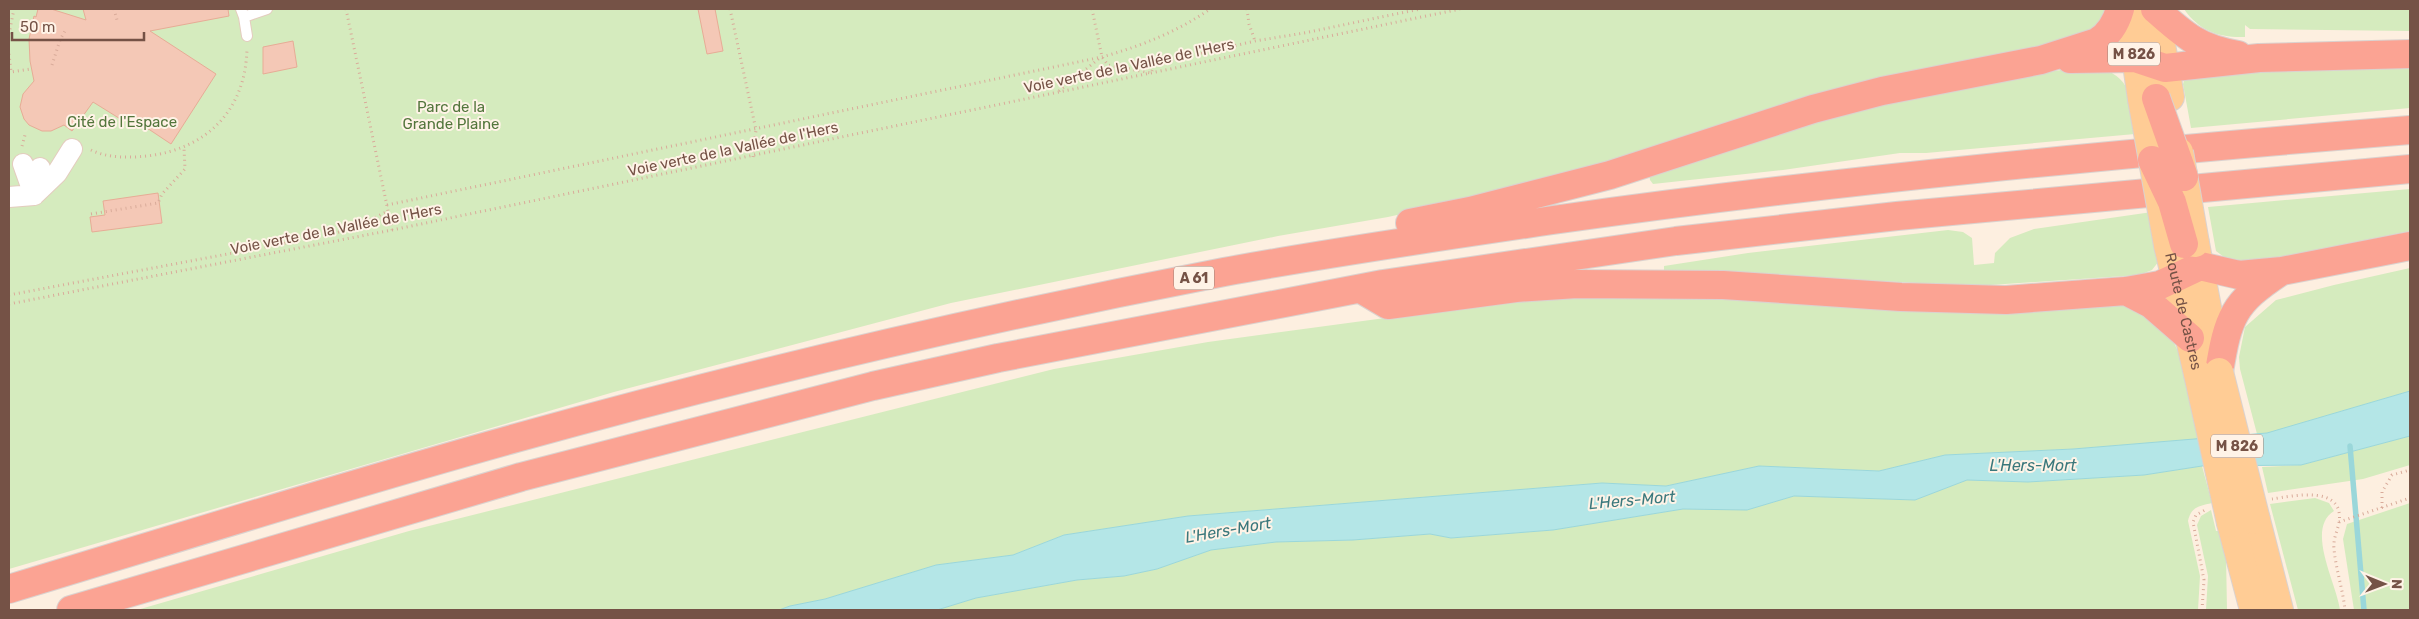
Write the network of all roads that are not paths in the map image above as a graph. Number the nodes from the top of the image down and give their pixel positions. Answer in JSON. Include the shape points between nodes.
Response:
{"nodes":[{"id":1,"x":267,"y":9,"type":"edge"},
{"id":2,"x":2120,"y":9,"type":"edge"},
{"id":3,"x":2130,"y":9,"type":"edge"},
{"id":4,"x":2155,"y":9,"type":"edge"},
{"id":5,"x":242,"y":13,"type":"edge"},
{"id":6,"x":247,"y":36,"type":"road end"},
{"id":7,"x":2410,"y":54,"type":"edge"},
{"id":8,"x":2135,"y":58,"type":"junction"},
{"id":9,"x":2259,"y":58,"type":"junction"},
{"id":10,"x":2041,"y":60,"type":"junction"},
{"id":11,"x":2165,"y":68,"type":"junction"},
{"id":12,"x":2156,"y":98,"type":"junction"},
{"id":13,"x":2410,"y":130,"type":"edge"},
{"id":14,"x":72,"y":149,"type":"road end"},
{"id":15,"x":2152,"y":160,"type":"joint"},
{"id":16,"x":31,"y":166,"type":"dead end"},
{"id":17,"x":2410,"y":169,"type":"edge"},
{"id":18,"x":2184,"y":177,"type":"joint"},
{"id":19,"x":34,"y":195,"type":"junction"},
{"id":20,"x":9,"y":198,"type":"edge"},
{"id":21,"x":2410,"y":246,"type":"edge"},
{"id":22,"x":2185,"y":255,"type":"junction"},
{"id":23,"x":2282,"y":271,"type":"junction"},
{"id":24,"x":1228,"y":272,"type":"junction"},
{"id":25,"x":1362,"y":289,"type":"junction"},
{"id":26,"x":2126,"y":291,"type":"junction"},
{"id":27,"x":2190,"y":338,"type":"junction"},
{"id":28,"x":2208,"y":373,"type":"junction"},
{"id":29,"x":2244,"y":521,"type":"junction"},
{"id":30,"x":2246,"y":574,"type":"junction"},
{"id":31,"x":9,"y":589,"type":"edge"},
{"id":32,"x":71,"y":610,"type":"edge"},
{"id":33,"x":2243,"y":610,"type":"edge"},
{"id":34,"x":2254,"y":610,"type":"edge"},
{"id":35,"x":2279,"y":610,"type":"edge"}],
"edges":[{"from":1,"to":5,"type":"lane"},
{"from":2,"to":10,"type":"highway","via":[[2117,20],[2097,42]]},
{"from":3,"to":8,"type":"main road","number":"M 826"},
{"from":4,"to":9,"type":"highway","via":[[2198,44]]},
{"from":4,"to":11,"type":"main road","number":"M 826"},
{"from":5,"to":6,"type":"lane"},
{"from":7,"to":9,"type":"highway"},
{"from":8,"to":10,"type":"highway"},
{"from":8,"to":11,"type":"highway"},
{"from":8,"to":12,"type":"highway"},
{"from":9,"to":11,"type":"highway"},
{"from":10,"to":24,"type":"highway","via":[[1882,91],[1813,109],[1610,175],[1470,211],[1404,224]]},
{"from":11,"to":12,"type":"main road","number":"M 826"},
{"from":12,"to":15,"type":"main road","number":"M 826","bridge":true},
{"from":12,"to":18,"type":"highway","bridge":true},
{"from":13,"to":24,"type":"highway","number":"A 61","via":[[2129,154],[1784,190],[1440,236]]},
{"from":14,"to":19,"type":"street","via":[[57,173]]},
{"from":15,"to":22,"type":"highway","bridge":true,"via":[[2172,202]]},
{"from":16,"to":19,"type":"street"},
{"from":17,"to":25,"type":"highway","via":[[1907,215],[1676,241]]},
{"from":18,"to":22,"type":"main road","name":"Route de Castres","number":"M 826","bridge":true},
{"from":19,"to":20,"type":"street"},
{"from":21,"to":23,"type":"highway"},
{"from":22,"to":23,"type":"highway","via":[[2239,275]]},
{"from":22,"to":26,"type":"highway","via":[[2155,286]]},
{"from":22,"to":27,"type":"main road","name":"Route de Castres","number":"M 826"},
{"from":22,"to":28,"type":"main road","name":"Route de Castres","number":"M 826"},
{"from":23,"to":28,"type":"highway","via":[[2252,292],[2234,312]]},
{"from":24,"to":31,"type":"highway","number":"A 61","via":[[925,334],[705,387],[513,439]]},
{"from":25,"to":26,"type":"highway","via":[[1388,305],[1516,288],[1577,284],[1723,285],[2006,300]]},
{"from":25,"to":32,"type":"highway","via":[[998,358],[873,386],[520,477]]},
{"from":26,"to":27,"type":"highway","via":[[2151,304]]},
{"from":27,"to":28,"type":"main road","name":"Route de Castres","number":"M 826"},
{"from":28,"to":29,"type":"main road","name":"Route de Castres","number":"M 826","bridge":true},
{"from":29,"to":30,"type":"main road","name":"Route de Castres","number":"M 826"},
{"from":29,"to":35,"type":"main road","name":"Route de Castres","number":"M 826"},
{"from":30,"to":33,"type":"main road"},
{"from":30,"to":34,"type":"main road","name":"Route de Castres","number":"M 826"}]}
